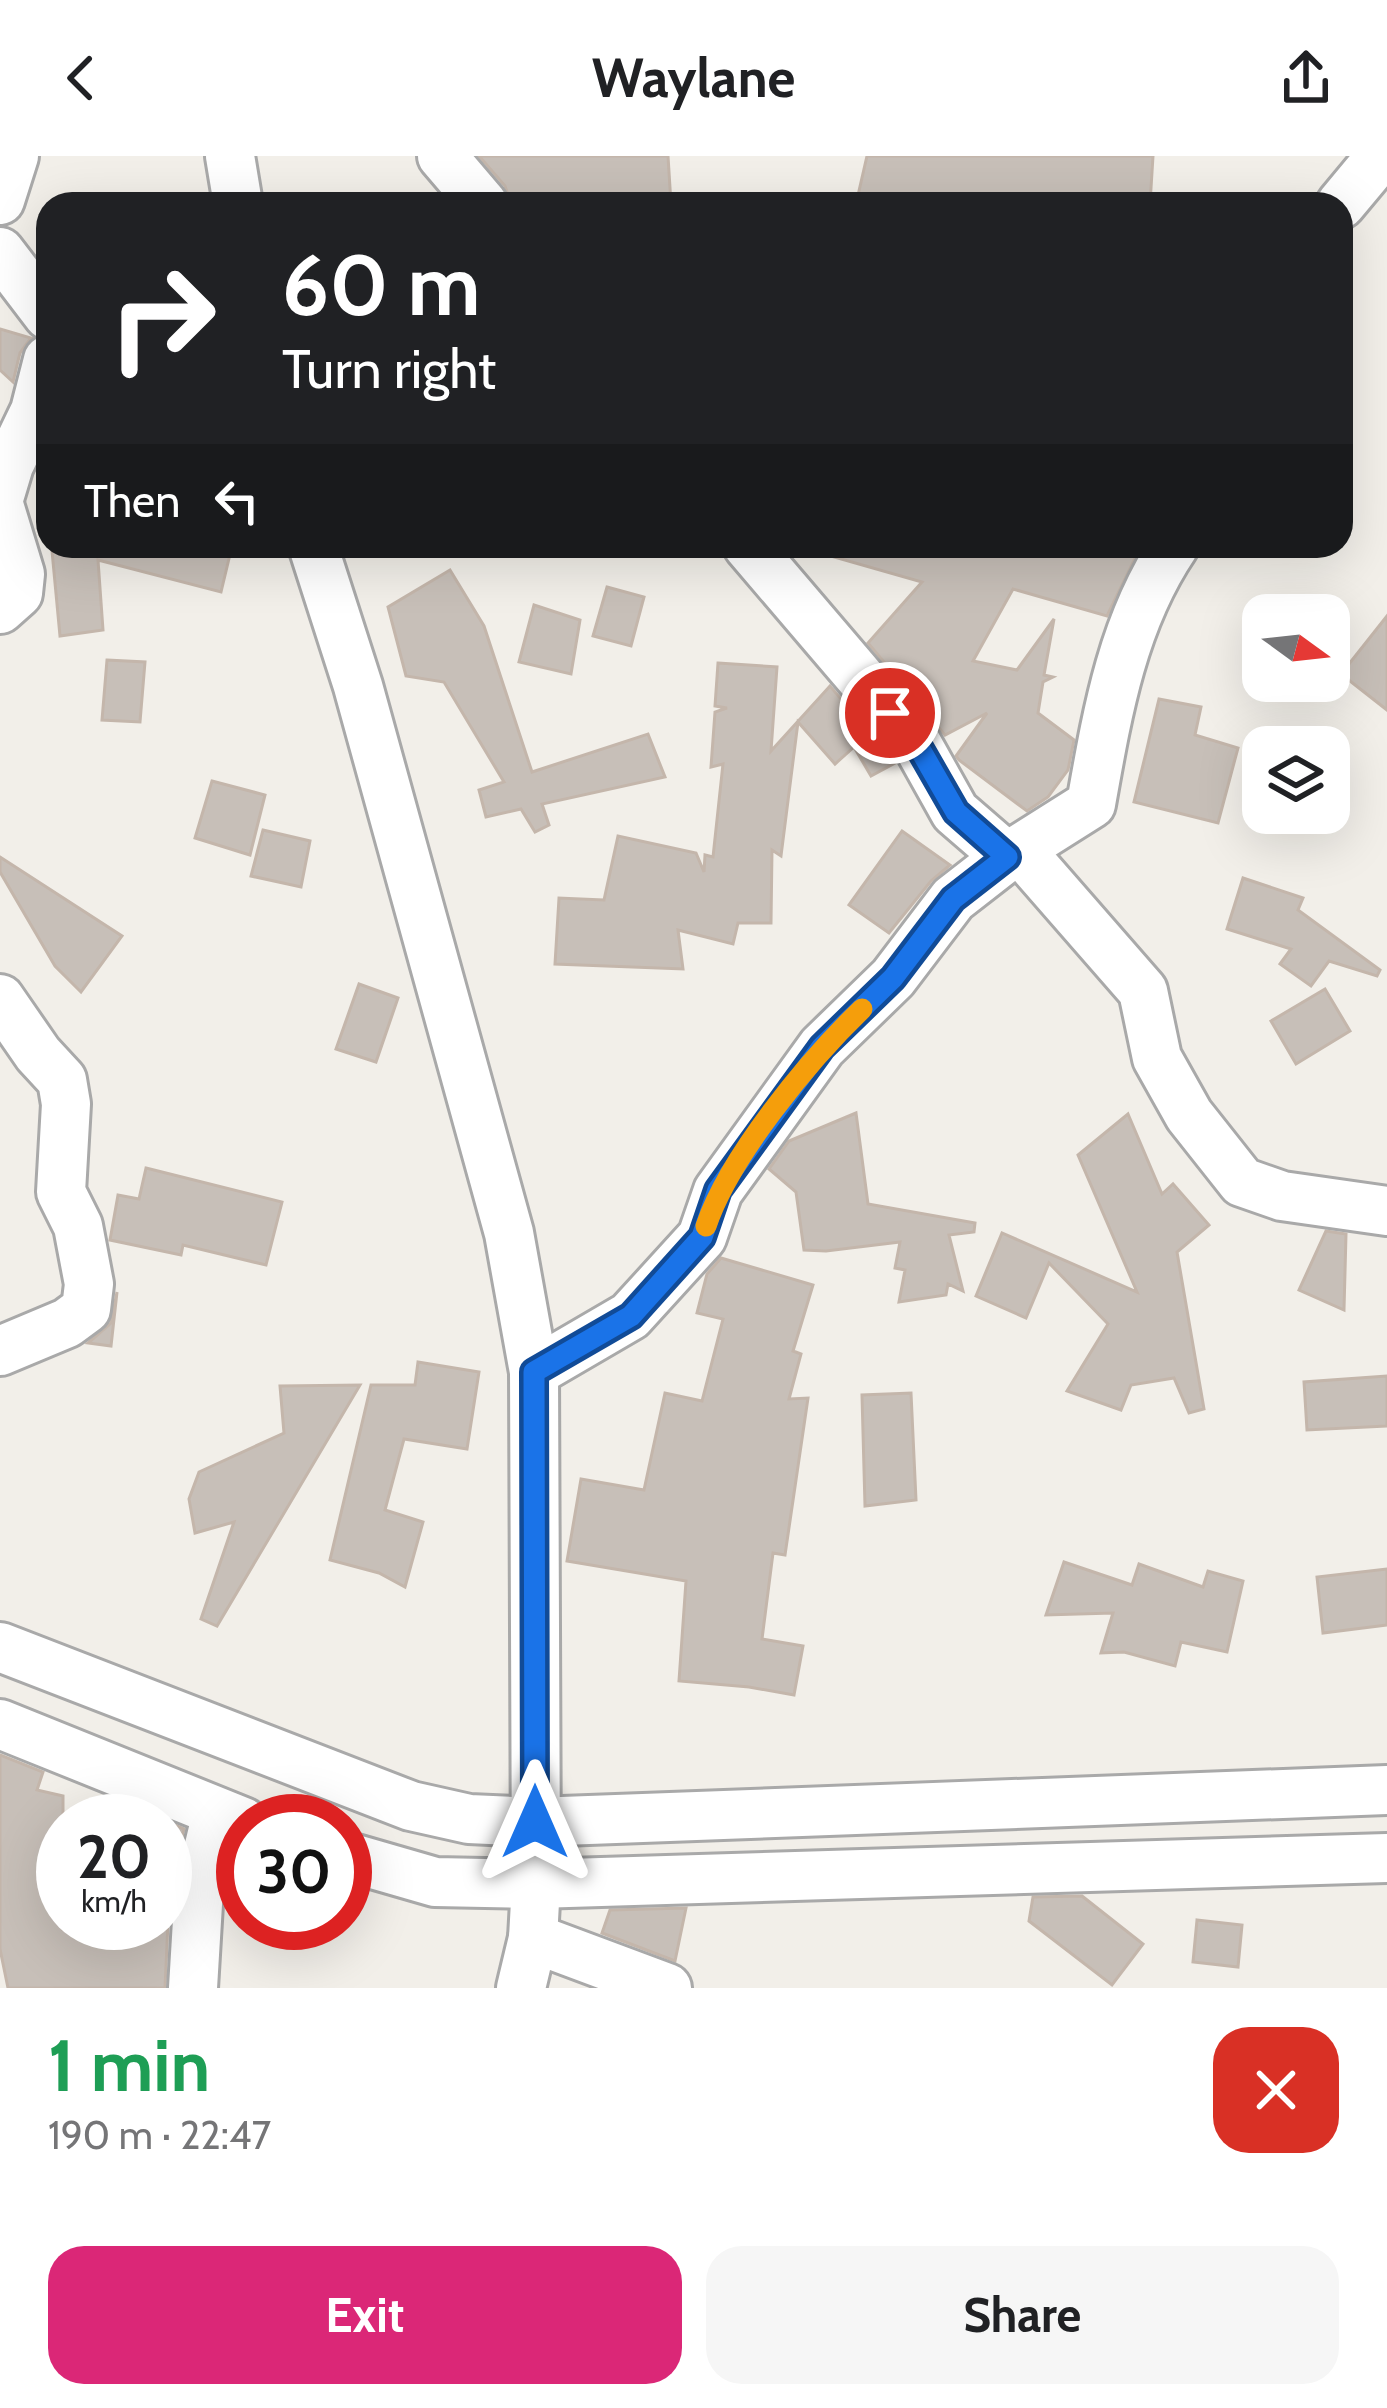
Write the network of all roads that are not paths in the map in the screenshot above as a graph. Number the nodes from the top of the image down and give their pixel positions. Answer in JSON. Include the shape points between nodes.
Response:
{"nodes":[{"id":1,"x":14,"y":156,"type":"edge"},
{"id":2,"x":230,"y":156,"type":"edge"},
{"id":3,"x":442,"y":156,"type":"edge"},
{"id":4,"x":1381,"y":156,"type":"edge"},
{"id":5,"x":236,"y":192,"type":"edge"},
{"id":6,"x":473,"y":192,"type":"edge"},
{"id":7,"x":1351,"y":192,"type":"edge"},
{"id":8,"x":0,"y":200,"type":"edge"},
{"id":9,"x":0,"y":252,"type":"edge"},
{"id":10,"x":36,"y":299,"type":"edge"},
{"id":11,"x":36,"y":407,"type":"edge"},
{"id":12,"x":0,"y":495,"type":"edge"},
{"id":13,"x":0,"y":508,"type":"edge"},
{"id":14,"x":317,"y":558,"type":"edge"},
{"id":15,"x":758,"y":558,"type":"edge"},
{"id":16,"x":1166,"y":558,"type":"edge"},
{"id":17,"x":0,"y":609,"type":"edge"},
{"id":18,"x":1014,"y":854,"type":"junction"},
{"id":19,"x":0,"y":1000,"type":"edge"},
{"id":20,"x":1384,"y":1216,"type":"edge"},
{"id":21,"x":0,"y":1351,"type":"edge"},
{"id":22,"x":534,"y":1372,"type":"junction"},
{"id":23,"x":0,"y":1647,"type":"edge"},
{"id":24,"x":0,"y":1724,"type":"edge"},
{"id":25,"x":1387,"y":1790,"type":"edge"},
{"id":26,"x":216,"y":1811,"type":"edge"},
{"id":27,"x":535,"y":1822,"type":"junction"},
{"id":28,"x":216,"y":1849,"type":"edge"},
{"id":29,"x":1387,"y":1858,"type":"edge"},
{"id":30,"x":372,"y":1864,"type":"edge"},
{"id":31,"x":536,"y":1884,"type":"junction"},
{"id":32,"x":533,"y":1938,"type":"junction"},
{"id":33,"x":193,"y":1988,"type":"edge"},
{"id":34,"x":521,"y":1988,"type":"edge"},
{"id":35,"x":667,"y":1988,"type":"edge"}],
"edges":[{"from":1,"to":8,"type":"street"},
{"from":2,"to":5,"type":"street"},
{"from":3,"to":6,"type":"street"},
{"from":4,"to":7,"type":"street"},
{"from":9,"to":10,"type":"street"},
{"from":11,"to":12,"type":"street"},
{"from":13,"to":17,"type":"street","via":[[20,574],[18,593]]},
{"from":14,"to":22,"type":"street","via":[[509,1233]]},
{"from":15,"to":18,"type":"street","via":[[917,744],[956,812]]},
{"from":16,"to":18,"type":"street","via":[[1111,686],[1091,804]]},
{"from":18,"to":20,"type":"street","via":[[1143,991],[1157,1058],[1242,1182]]},
{"from":18,"to":22,"type":"street","via":[[953,899],[893,978],[822,1047],[718,1190],[702,1237],[631,1316]]},
{"from":19,"to":21,"type":"street","via":[[62,1080],[61,1192],[78,1226],[89,1284],[86,1310]]},
{"from":22,"to":27,"type":"street"},
{"from":23,"to":27,"type":"street","via":[[411,1806]]},
{"from":24,"to":26,"type":"street"},
{"from":25,"to":27,"type":"street"},
{"from":27,"to":31,"type":"street"},
{"from":28,"to":33,"type":"street","via":[[199,1887]]},
{"from":29,"to":31,"type":"street"},
{"from":30,"to":31,"type":"street","via":[[435,1882]]},
{"from":31,"to":32,"type":"street"},
{"from":32,"to":34,"type":"street"},
{"from":32,"to":35,"type":"street"}]}
